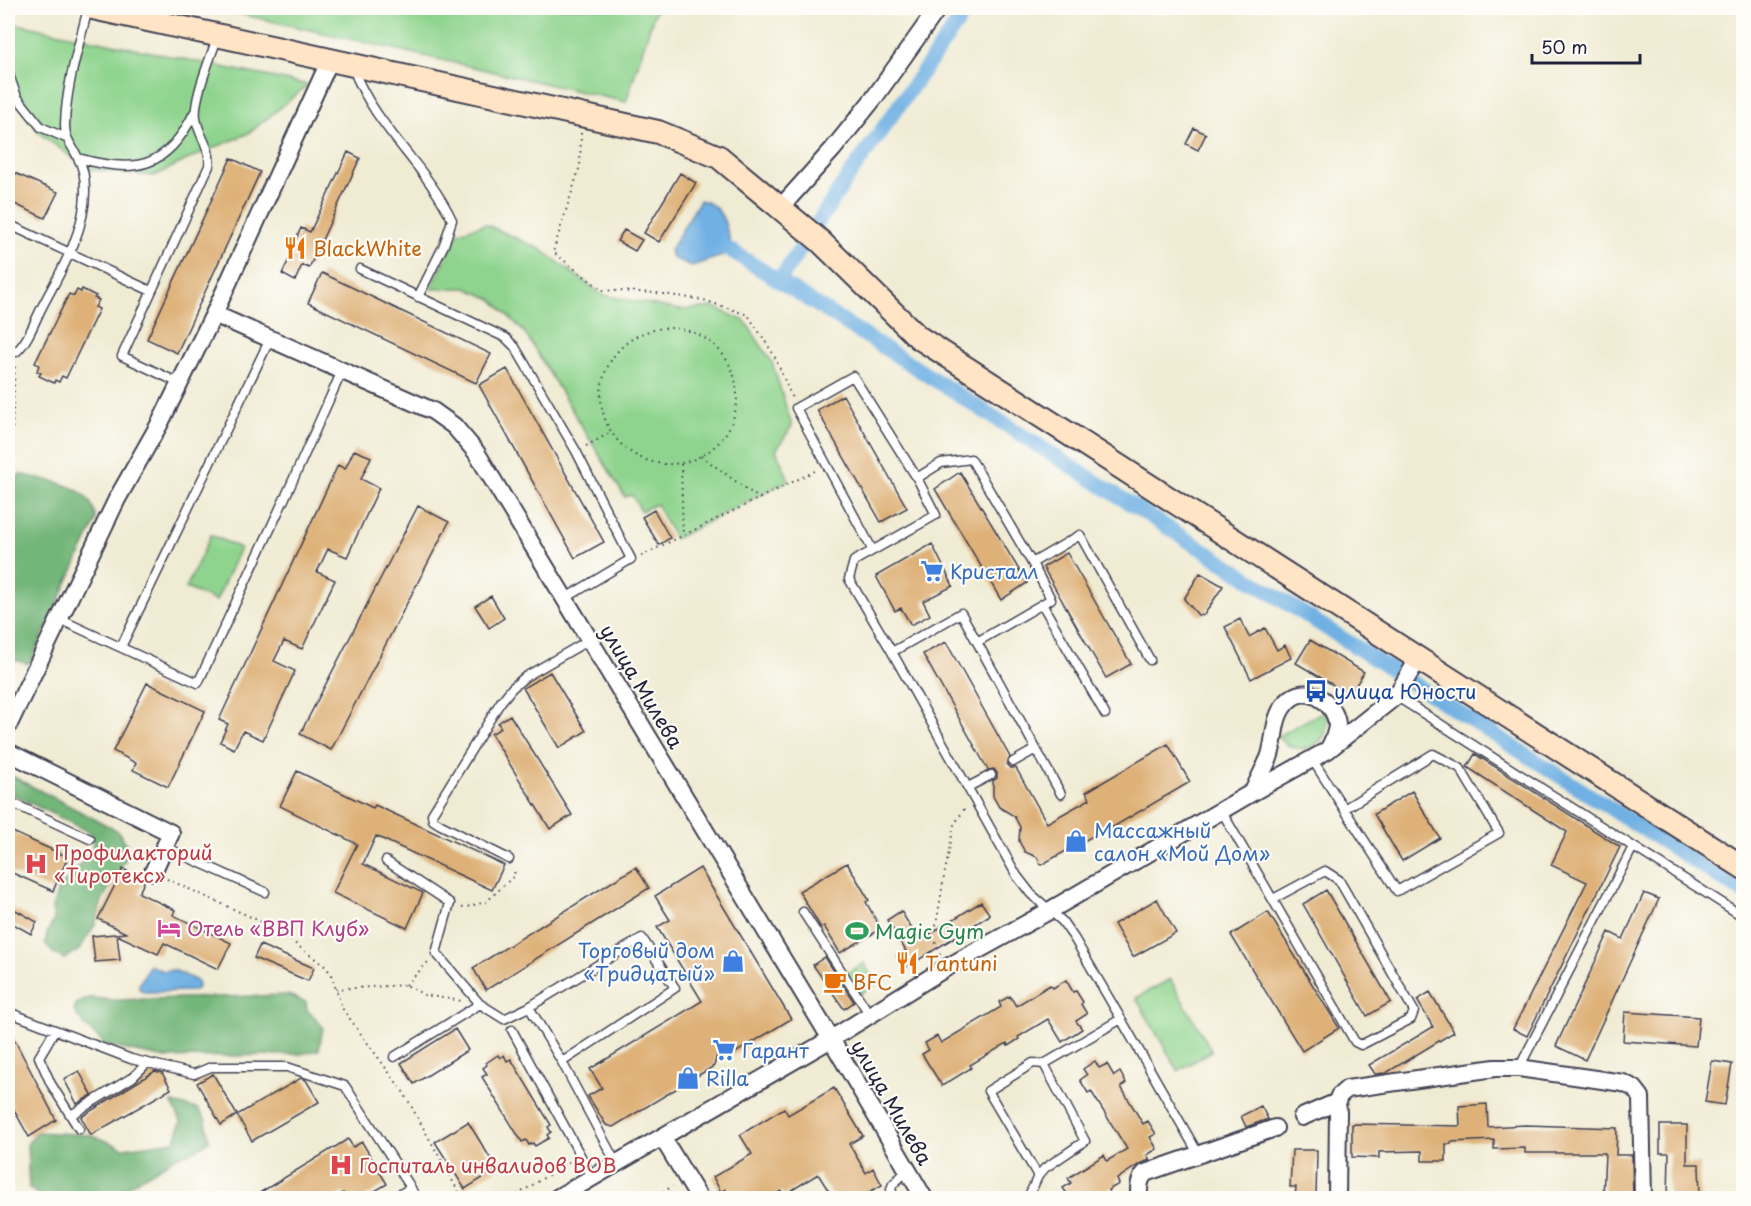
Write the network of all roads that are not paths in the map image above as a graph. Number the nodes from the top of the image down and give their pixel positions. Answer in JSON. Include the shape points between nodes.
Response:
{"nodes":[{"id":1,"x":88,"y":8,"type":"edge"},
{"id":2,"x":93,"y":8,"type":"edge"},
{"id":3,"x":938,"y":8,"type":"edge"},
{"id":4,"x":218,"y":35,"type":"junction"},
{"id":5,"x":341,"y":62,"type":"junction"},
{"id":6,"x":8,"y":72,"type":"edge"},
{"id":7,"x":195,"y":111,"type":"junction"},
{"id":8,"x":66,"y":138,"type":"junction"},
{"id":9,"x":78,"y":158,"type":"junction"},
{"id":10,"x":789,"y":215,"type":"junction"},
{"id":11,"x":8,"y":224,"type":"edge"},
{"id":12,"x":70,"y":253,"type":"junction"},
{"id":13,"x":360,"y":269,"type":"dead end"},
{"id":14,"x":151,"y":291,"type":"junction"},
{"id":15,"x":418,"y":297,"type":"junction"},
{"id":16,"x":214,"y":314,"type":"junction"},
{"id":17,"x":270,"y":339,"type":"junction"},
{"id":18,"x":12,"y":352,"type":"edge"},
{"id":19,"x":342,"y":370,"type":"junction"},
{"id":20,"x":179,"y":383,"type":"junction"},
{"id":21,"x":917,"y":478,"type":"junction"},
{"id":22,"x":872,"y":549,"type":"junction"},
{"id":23,"x":1032,"y":563,"type":"junction"},
{"id":24,"x":564,"y":599,"type":"junction"},
{"id":25,"x":1042,"y":604,"type":"junction"},
{"id":26,"x":59,"y":619,"type":"junction"},
{"id":27,"x":589,"y":640,"type":"junction"},
{"id":28,"x":977,"y":642,"type":"junction"},
{"id":29,"x":121,"y":647,"type":"junction"},
{"id":30,"x":892,"y":652,"type":"junction"},
{"id":31,"x":1150,"y":660,"type":"dead end"},
{"id":32,"x":1417,"y":662,"type":"junction"},
{"id":33,"x":1397,"y":694,"type":"junction"},
{"id":34,"x":1105,"y":714,"type":"dead end"},
{"id":35,"x":8,"y":726,"type":"edge"},
{"id":36,"x":1036,"y":749,"type":"junction"},
{"id":37,"x":1328,"y":750,"type":"junction"},
{"id":38,"x":8,"y":752,"type":"edge"},
{"id":39,"x":1312,"y":759,"type":"junction"},
{"id":40,"x":1012,"y":762,"type":"dead end"},
{"id":41,"x":991,"y":775,"type":"dead end"},
{"id":42,"x":968,"y":788,"type":"junction"},
{"id":43,"x":1253,"y":792,"type":"junction"},
{"id":44,"x":1061,"y":794,"type":"dead end"},
{"id":45,"x":8,"y":801,"type":"edge"},
{"id":46,"x":1344,"y":809,"type":"junction"},
{"id":47,"x":1221,"y":810,"type":"junction"},
{"id":48,"x":90,"y":839,"type":"dead end"},
{"id":49,"x":165,"y":847,"type":"junction"},
{"id":50,"x":1633,"y":847,"type":"junction"},
{"id":51,"x":509,"y":859,"type":"road end"},
{"id":52,"x":386,"y":861,"type":"dead end"},
{"id":53,"x":1743,"y":868,"type":"edge"},
{"id":54,"x":153,"y":872,"type":"road end"},
{"id":55,"x":265,"y":892,"type":"dead end"},
{"id":56,"x":1273,"y":899,"type":"junction"},
{"id":57,"x":1049,"y":911,"type":"junction"},
{"id":58,"x":803,"y":912,"type":"dead end"},
{"id":59,"x":1743,"y":917,"type":"edge"},
{"id":60,"x":480,"y":1004,"type":"junction"},
{"id":61,"x":529,"y":1007,"type":"junction"},
{"id":62,"x":8,"y":1012,"type":"edge"},
{"id":63,"x":870,"y":1015,"type":"junction"},
{"id":64,"x":1121,"y":1020,"type":"junction"},
{"id":65,"x":55,"y":1030,"type":"junction"},
{"id":66,"x":512,"y":1030,"type":"dead end"},
{"id":67,"x":831,"y":1039,"type":"junction"},
{"id":68,"x":394,"y":1057,"type":"dead end"},
{"id":69,"x":562,"y":1062,"type":"junction"},
{"id":70,"x":147,"y":1063,"type":"junction"},
{"id":71,"x":1044,"y":1064,"type":"junction"},
{"id":72,"x":1519,"y":1068,"type":"junction"},
{"id":73,"x":1336,"y":1102,"type":"junction"},
{"id":74,"x":71,"y":1115,"type":"junction"},
{"id":75,"x":1302,"y":1117,"type":"dead end"},
{"id":76,"x":1275,"y":1128,"type":"dead end"},
{"id":77,"x":79,"y":1129,"type":"dead end"},
{"id":78,"x":662,"y":1137,"type":"junction"},
{"id":79,"x":1199,"y":1155,"type":"junction"},
{"id":80,"x":616,"y":1163,"type":"junction"},
{"id":81,"x":908,"y":1170,"type":"junction"},
{"id":82,"x":1038,"y":1176,"type":"junction"},
{"id":83,"x":592,"y":1177,"type":"junction"},
{"id":84,"x":411,"y":1188,"type":"junction"},
{"id":85,"x":393,"y":1198,"type":"edge"},
{"id":86,"x":416,"y":1198,"type":"edge"},
{"id":87,"x":557,"y":1198,"type":"edge"},
{"id":88,"x":699,"y":1198,"type":"edge"},
{"id":89,"x":894,"y":1198,"type":"edge"},
{"id":90,"x":924,"y":1198,"type":"edge"},
{"id":91,"x":1028,"y":1198,"type":"edge"},
{"id":92,"x":1139,"y":1198,"type":"edge"},
{"id":93,"x":1337,"y":1198,"type":"edge"},
{"id":94,"x":1643,"y":1198,"type":"edge"}],
"edges":[{"from":1,"to":8,"type":"lane","via":[[68,96]]},
{"from":2,"to":4,"type":"street"},
{"from":3,"to":10,"type":"street"},
{"from":4,"to":5,"type":"street"},
{"from":4,"to":7,"type":"lane"},
{"from":5,"to":10,"type":"street","via":[[658,132],[719,158]]},
{"from":5,"to":15,"type":"lane","via":[[452,220]]},
{"from":5,"to":16,"type":"street"},
{"from":6,"to":8,"type":"lane","via":[[17,97],[41,127]]},
{"from":7,"to":9,"type":"lane","via":[[175,143],[147,164],[106,166]]},
{"from":7,"to":14,"type":"lane","via":[[210,156],[209,166]]},
{"from":8,"to":9,"type":"lane"},
{"from":9,"to":12,"type":"lane","via":[[85,189],[82,219]]},
{"from":10,"to":32,"type":"street","via":[[918,337]]},
{"from":11,"to":12,"type":"lane"},
{"from":12,"to":14,"type":"lane"},
{"from":12,"to":18,"type":"lane","via":[[26,339]]},
{"from":13,"to":15,"type":"lane"},
{"from":14,"to":20,"type":"lane","via":[[122,356]]},
{"from":15,"to":24,"type":"lane","via":[[506,338],[515,347],[576,451],[632,559]]},
{"from":16,"to":17,"type":"street","name":"улица Милева"},
{"from":16,"to":20,"type":"street"},
{"from":17,"to":19,"type":"street","name":"улица Милева"},
{"from":17,"to":29,"type":"lane"},
{"from":19,"to":24,"type":"street","name":"улица Милева","via":[[433,411],[454,426],[476,452]]},
{"from":19,"to":29,"type":"lane","via":[[198,683]]},
{"from":20,"to":26,"type":"street"},
{"from":21,"to":22,"type":"lane","via":[[936,515]]},
{"from":21,"to":22,"type":"lane","via":[[853,376],[796,408]]},
{"from":21,"to":23,"type":"lane","via":[[941,463],[971,459]]},
{"from":22,"to":30,"type":"lane","via":[[854,561],[849,579]]},
{"from":23,"to":25,"type":"lane","via":[[1051,599]]},
{"from":23,"to":31,"type":"lane","via":[[1080,536]]},
{"from":24,"to":27,"type":"street","name":"улица Милева"},
{"from":25,"to":28,"type":"lane"},
{"from":25,"to":34,"type":"lane"},
{"from":26,"to":29,"type":"lane"},
{"from":26,"to":35,"type":"street"},
{"from":27,"to":51,"type":"lane","via":[[512,688],[432,814],[433,820],[441,825]]},
{"from":27,"to":67,"type":"street","name":"улица Милева"},
{"from":28,"to":30,"type":"lane","via":[[961,613]]},
{"from":28,"to":36,"type":"lane"},
{"from":30,"to":42,"type":"lane"},
{"from":32,"to":33,"type":"street"},
{"from":32,"to":53,"type":"street"},
{"from":33,"to":37,"type":"street"},
{"from":33,"to":50,"type":"lane"},
{"from":36,"to":40,"type":"lane"},
{"from":36,"to":44,"type":"lane"},
{"from":37,"to":39,"type":"street"},
{"from":37,"to":43,"type":"street","via":[[1337,726],[1327,703],[1306,693],[1287,700]]},
{"from":38,"to":49,"type":"street","via":[[171,833]]},
{"from":39,"to":43,"type":"street"},
{"from":39,"to":46,"type":"lane"},
{"from":41,"to":42,"type":"lane"},
{"from":42,"to":57,"type":"lane","via":[[1017,876]]},
{"from":43,"to":47,"type":"street"},
{"from":45,"to":48,"type":"lane"},
{"from":46,"to":46,"type":"lane","via":[[1397,891],[1498,833],[1460,768],[1433,754]]},
{"from":47,"to":56,"type":"lane"},
{"from":47,"to":57,"type":"street"},
{"from":49,"to":54,"type":"street"},
{"from":49,"to":55,"type":"lane"},
{"from":50,"to":59,"type":"lane"},
{"from":50,"to":72,"type":"lane"},
{"from":52,"to":60,"type":"lane","via":[[450,903],[436,953]]},
{"from":56,"to":56,"type":"lane","via":[[1355,1042],[1361,1045],[1411,1019],[1414,1011],[1339,880],[1325,871]]},
{"from":57,"to":63,"type":"street"},
{"from":57,"to":64,"type":"lane","via":[[1074,938]]},
{"from":58,"to":63,"type":"lane"},
{"from":60,"to":61,"type":"lane","via":[[504,1019]]},
{"from":60,"to":68,"type":"lane"},
{"from":61,"to":69,"type":"lane"},
{"from":61,"to":69,"type":"lane","via":[[642,938],[675,988]]},
{"from":62,"to":65,"type":"lane"},
{"from":63,"to":67,"type":"street"},
{"from":64,"to":71,"type":"lane"},
{"from":64,"to":79,"type":"lane"},
{"from":65,"to":70,"type":"lane"},
{"from":65,"to":74,"type":"lane","via":[[39,1057]]},
{"from":66,"to":83,"type":"lane"},
{"from":67,"to":78,"type":"street"},
{"from":67,"to":81,"type":"street","name":"улица Милева"},
{"from":69,"to":80,"type":"lane"},
{"from":70,"to":74,"type":"lane","via":[[133,1077]]},
{"from":70,"to":84,"type":"lane","via":[[194,1074],[211,1067],[287,1067],[345,1086]]},
{"from":71,"to":82,"type":"lane","via":[[1085,1141]]},
{"from":71,"to":82,"type":"lane","via":[[1033,1063],[988,1091]]},
{"from":72,"to":73,"type":"street","via":[[1347,1089]]},
{"from":72,"to":94,"type":"street","via":[[1623,1083],[1634,1088],[1641,1096]]},
{"from":73,"to":75,"type":"street"},
{"from":73,"to":93,"type":"street"},
{"from":74,"to":77,"type":"lane"},
{"from":76,"to":79,"type":"street"},
{"from":78,"to":80,"type":"street"},
{"from":78,"to":88,"type":"street"},
{"from":79,"to":92,"type":"street","via":[[1145,1173],[1140,1178]]},
{"from":80,"to":83,"type":"street"},
{"from":81,"to":89,"type":"lane","via":[[893,1184]]},
{"from":81,"to":90,"type":"street","name":"улица Милева"},
{"from":82,"to":91,"type":"lane"},
{"from":83,"to":87,"type":"street"},
{"from":84,"to":85,"type":"lane"},
{"from":84,"to":86,"type":"lane"}]}
